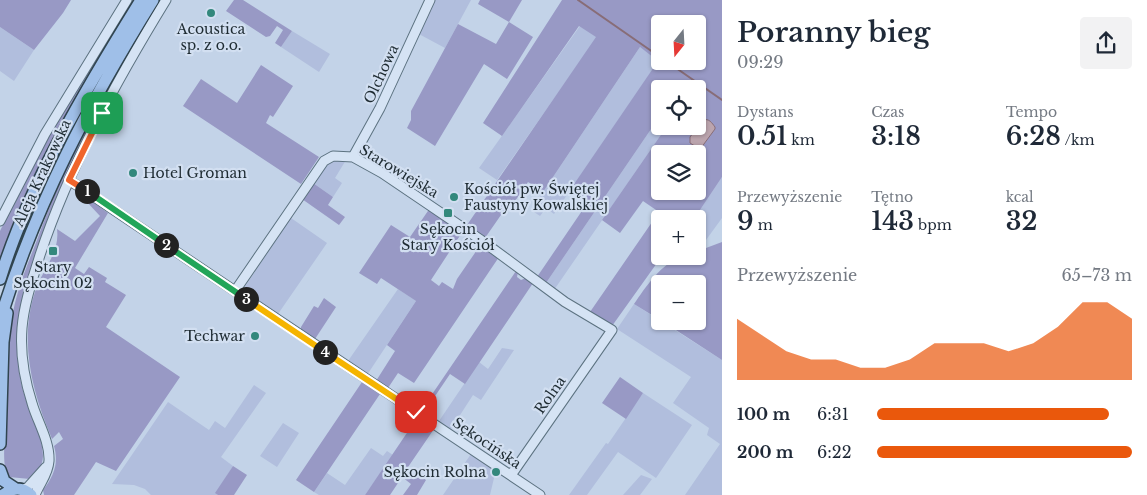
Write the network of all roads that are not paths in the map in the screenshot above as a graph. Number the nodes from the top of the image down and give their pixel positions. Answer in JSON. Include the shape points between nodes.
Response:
{"nodes":[{"id":1,"x":127,"y":0,"type":"edge"},
{"id":2,"x":141,"y":0,"type":"edge"},
{"id":3,"x":153,"y":0,"type":"edge"},
{"id":4,"x":166,"y":0,"type":"edge"},
{"id":5,"x":430,"y":0,"type":"edge"},
{"id":6,"x":353,"y":157,"type":"junction"},
{"id":7,"x":69,"y":180,"type":"junction"},
{"id":8,"x":0,"y":221,"type":"edge"},
{"id":9,"x":0,"y":280,"type":"edge"},
{"id":10,"x":12,"y":284,"type":"junction"},
{"id":11,"x":235,"y":291,"type":"junction"},
{"id":12,"x":0,"y":320,"type":"edge"},
{"id":13,"x":612,"y":330,"type":"joint"},
{"id":14,"x":0,"y":444,"type":"edge"},
{"id":15,"x":48,"y":465,"type":"junction"},
{"id":16,"x":0,"y":470,"type":"edge"},
{"id":17,"x":510,"y":474,"type":"junction"},
{"id":18,"x":24,"y":491,"type":"edge"},
{"id":19,"x":3,"y":495,"type":"edge"},
{"id":20,"x":35,"y":495,"type":"edge"},
{"id":21,"x":540,"y":495,"type":"edge"}],
"edges":[{"from":1,"to":8,"type":"street","via":[[45,134]]},
{"from":2,"to":9,"type":"main road","name":"Aleja Krakowska","via":[[52,155],[23,218]]},
{"from":3,"to":10,"type":"main road","name":"Aleja Krakowska","via":[[67,150]]},
{"from":4,"to":7,"type":"street","name":"Aleja Krakowska","via":[[111,95]]},
{"from":5,"to":6,"type":"street","name":"Olchowa","via":[[380,108]]},
{"from":6,"to":11,"type":"street","name":"Starowiejska","via":[[333,156],[324,162]]},
{"from":6,"to":13,"type":"street","name":"Starowiejska","via":[[424,201],[568,304]]},
{"from":7,"to":11,"type":"street","name":"Sękocińska"},
{"from":7,"to":15,"type":"street","name":"Aleja Krakowska","via":[[52,219],[22,326],[25,381],[47,445]]},
{"from":10,"to":12,"type":"main road"},
{"from":10,"to":14,"type":"main road","via":[[3,342]]},
{"from":11,"to":17,"type":"street","name":"Sękocińska"},
{"from":13,"to":17,"type":"street","name":"Rolna"},
{"from":15,"to":18,"type":"street"},
{"from":15,"to":20,"type":"street"},
{"from":16,"to":18,"type":"main road","via":[[7,483]]},
{"from":17,"to":21,"type":"street","name":"Sękocińska"},
{"from":18,"to":19,"type":"main road","via":[[9,491]]}]}
